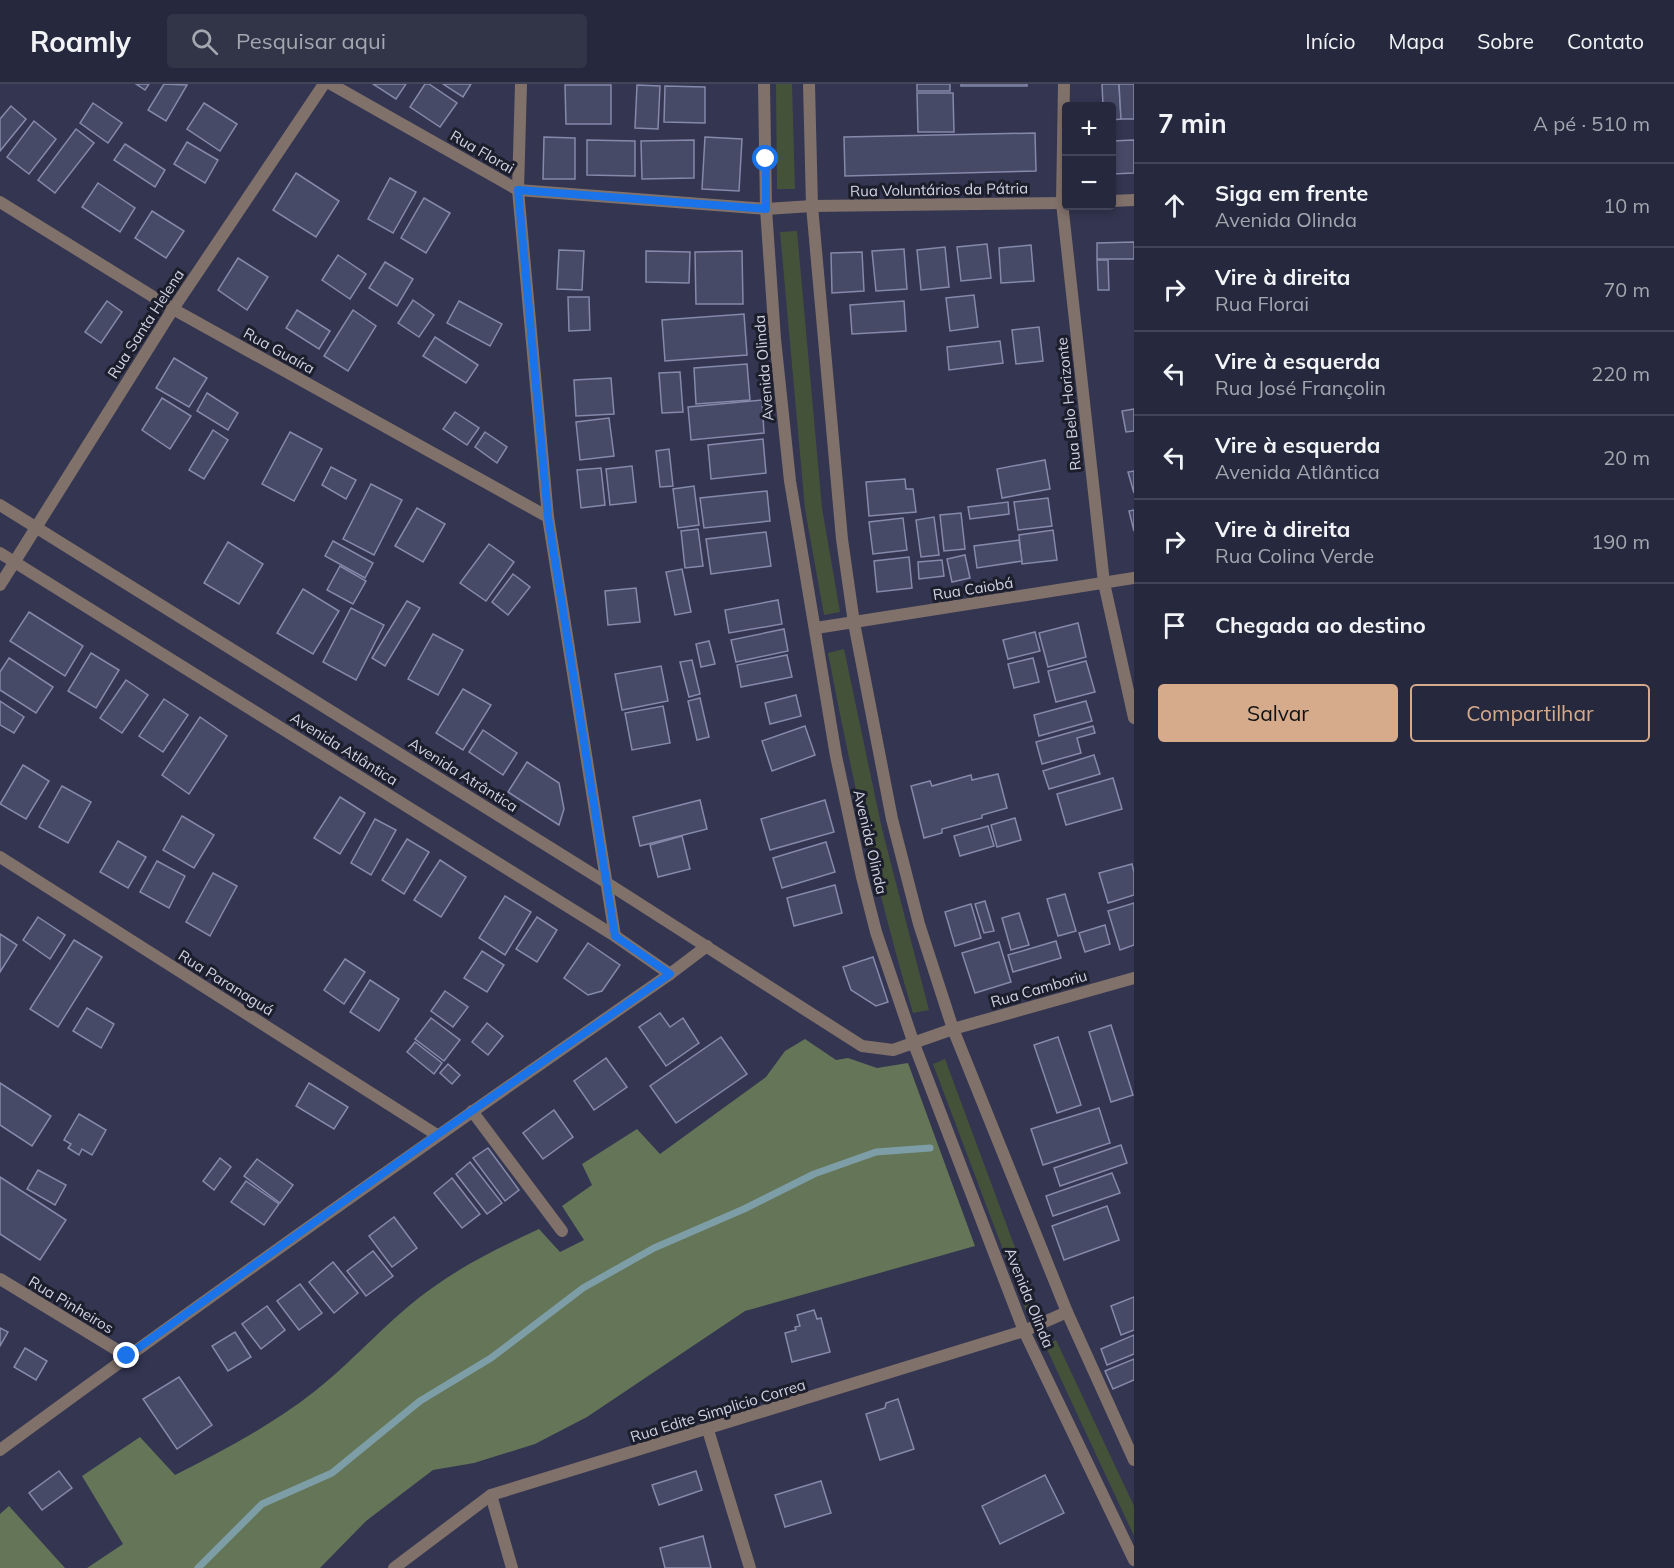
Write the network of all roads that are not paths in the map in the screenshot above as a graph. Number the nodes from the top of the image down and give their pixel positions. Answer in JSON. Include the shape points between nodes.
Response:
{"nodes":[{"id":1,"x":324,"y":84,"type":"edge"},
{"id":2,"x":331,"y":84,"type":"edge"},
{"id":3,"x":521,"y":84,"type":"edge"},
{"id":4,"x":764,"y":84,"type":"edge"},
{"id":5,"x":809,"y":84,"type":"edge"},
{"id":6,"x":1064,"y":84,"type":"edge"},
{"id":7,"x":1064,"y":156,"type":"edge"},
{"id":8,"x":518,"y":190,"type":"junction"},
{"id":9,"x":1134,"y":200,"type":"edge"},
{"id":10,"x":1116,"y":201,"type":"edge"},
{"id":11,"x":0,"y":202,"type":"edge"},
{"id":12,"x":1062,"y":203,"type":"edge"},
{"id":13,"x":812,"y":206,"type":"junction"},
{"id":14,"x":766,"y":209,"type":"junction"},
{"id":15,"x":1065,"y":210,"type":"edge"},
{"id":16,"x":173,"y":309,"type":"junction"},
{"id":17,"x":0,"y":505,"type":"edge"},
{"id":18,"x":548,"y":517,"type":"junction"},
{"id":19,"x":37,"y":527,"type":"junction"},
{"id":20,"x":0,"y":553,"type":"edge"},
{"id":21,"x":15,"y":562,"type":"junction"},
{"id":22,"x":1134,"y":578,"type":"edge"},
{"id":23,"x":1104,"y":583,"type":"junction"},
{"id":24,"x":0,"y":585,"type":"edge"},
{"id":25,"x":854,"y":623,"type":"junction"},
{"id":26,"x":816,"y":628,"type":"junction"},
{"id":27,"x":1134,"y":718,"type":"edge"},
{"id":28,"x":0,"y":857,"type":"edge"},
{"id":29,"x":607,"y":883,"type":"junction"},
{"id":30,"x":615,"y":936,"type":"junction"},
{"id":31,"x":706,"y":946,"type":"junction"},
{"id":32,"x":670,"y":974,"type":"junction"},
{"id":33,"x":1134,"y":978,"type":"edge"},
{"id":34,"x":953,"y":1029,"type":"junction"},
{"id":35,"x":914,"y":1044,"type":"junction"},
{"id":36,"x":472,"y":1111,"type":"junction"},
{"id":37,"x":437,"y":1135,"type":"junction"},
{"id":38,"x":562,"y":1231,"type":"dead end"},
{"id":39,"x":0,"y":1279,"type":"edge"},
{"id":40,"x":1067,"y":1312,"type":"junction"},
{"id":41,"x":1024,"y":1331,"type":"junction"},
{"id":42,"x":127,"y":1356,"type":"junction"},
{"id":43,"x":708,"y":1430,"type":"junction"},
{"id":44,"x":0,"y":1450,"type":"edge"},
{"id":45,"x":1134,"y":1460,"type":"edge"},
{"id":46,"x":491,"y":1495,"type":"junction"},
{"id":47,"x":1134,"y":1560,"type":"edge"},
{"id":48,"x":394,"y":1568,"type":"edge"},
{"id":49,"x":512,"y":1568,"type":"edge"},
{"id":50,"x":750,"y":1568,"type":"edge"}],
"edges":[{"from":1,"to":16,"type":"street","name":"Rua Santa Helena"},
{"from":2,"to":8,"type":"street","name":"Rua Florai"},
{"from":3,"to":8,"type":"street"},
{"from":4,"to":14,"type":"street","name":"Avenida Olinda"},
{"from":5,"to":13,"type":"street","name":"Avenida Olinda"},
{"from":6,"to":7,"type":"street","name":"Rua Belo Horizonte"},
{"from":8,"to":14,"type":"street","name":"Rua Florai"},
{"from":8,"to":18,"type":"street"},
{"from":9,"to":10,"type":"street"},
{"from":11,"to":16,"type":"street","name":"Rua Guaíra"},
{"from":12,"to":13,"type":"street","name":"Rua Voluntários da Pátria"},
{"from":13,"to":14,"type":"street","name":"Rua Florai"},
{"from":13,"to":25,"type":"street","name":"Avenida Olinda","via":[[842,540]]},
{"from":14,"to":26,"type":"street","name":"Avenida Olinda","via":[[790,481]]},
{"from":15,"to":23,"type":"street","name":"Rua Belo Horizonte"},
{"from":16,"to":18,"type":"street","name":"Rua Guaíra"},
{"from":16,"to":19,"type":"street","name":"Rua Santa Helena"},
{"from":17,"to":19,"type":"street","name":"Avenida Atrântica"},
{"from":18,"to":29,"type":"street"},
{"from":19,"to":21,"type":"street","name":"Rua Santa Helena"},
{"from":19,"to":29,"type":"street","name":"Avenida Atrântica"},
{"from":20,"to":21,"type":"street","name":"Avenida Atlântica"},
{"from":21,"to":24,"type":"street","name":"Rua Santa Helena"},
{"from":21,"to":30,"type":"street","name":"Avenida Atlântica"},
{"from":22,"to":23,"type":"street","name":"Rua Caiobá"},
{"from":23,"to":25,"type":"street","name":"Rua Caiobá"},
{"from":23,"to":27,"type":"street","name":"Rua Belo Horizonte"},
{"from":25,"to":26,"type":"street","name":"Rua Caiobá"},
{"from":25,"to":34,"type":"street","name":"Avenida Olinda","via":[[892,819],[919,924]]},
{"from":26,"to":35,"type":"street","name":"Avenida Olinda","via":[[836,756],[862,877]]},
{"from":28,"to":37,"type":"street","name":"Rua Paranaguá"},
{"from":29,"to":30,"type":"street"},
{"from":29,"to":31,"type":"street","name":"Avenida Atrântica"},
{"from":30,"to":32,"type":"street","name":"Avenida Atlântica"},
{"from":31,"to":32,"type":"street"},
{"from":31,"to":35,"type":"street","name":"Avenida Atrântica","via":[[862,1046],[893,1050]]},
{"from":32,"to":36,"type":"street"},
{"from":33,"to":34,"type":"street","name":"Rua Camboriu"},
{"from":34,"to":35,"type":"street","name":"Rua Camboriu"},
{"from":34,"to":40,"type":"street","name":"Avenida Olinda"},
{"from":35,"to":41,"type":"street","name":"Avenida Olinda"},
{"from":36,"to":37,"type":"street"},
{"from":36,"to":38,"type":"street"},
{"from":37,"to":42,"type":"street"},
{"from":39,"to":42,"type":"street","name":"Rua Pinheiros"},
{"from":40,"to":41,"type":"street","name":"Rua Edite Simplicio Correa"},
{"from":40,"to":45,"type":"street","name":"Avenida Olinda"},
{"from":41,"to":43,"type":"street","name":"Rua Edite Simplicio Correa"},
{"from":41,"to":47,"type":"street","name":"Avenida Olinda"},
{"from":42,"to":44,"type":"street"},
{"from":43,"to":46,"type":"street","name":"Rua Edite Simplicio Correa"},
{"from":43,"to":50,"type":"street"},
{"from":46,"to":48,"type":"street","name":"Rua Edite Simplicio Correa"},
{"from":46,"to":49,"type":"street"}]}
